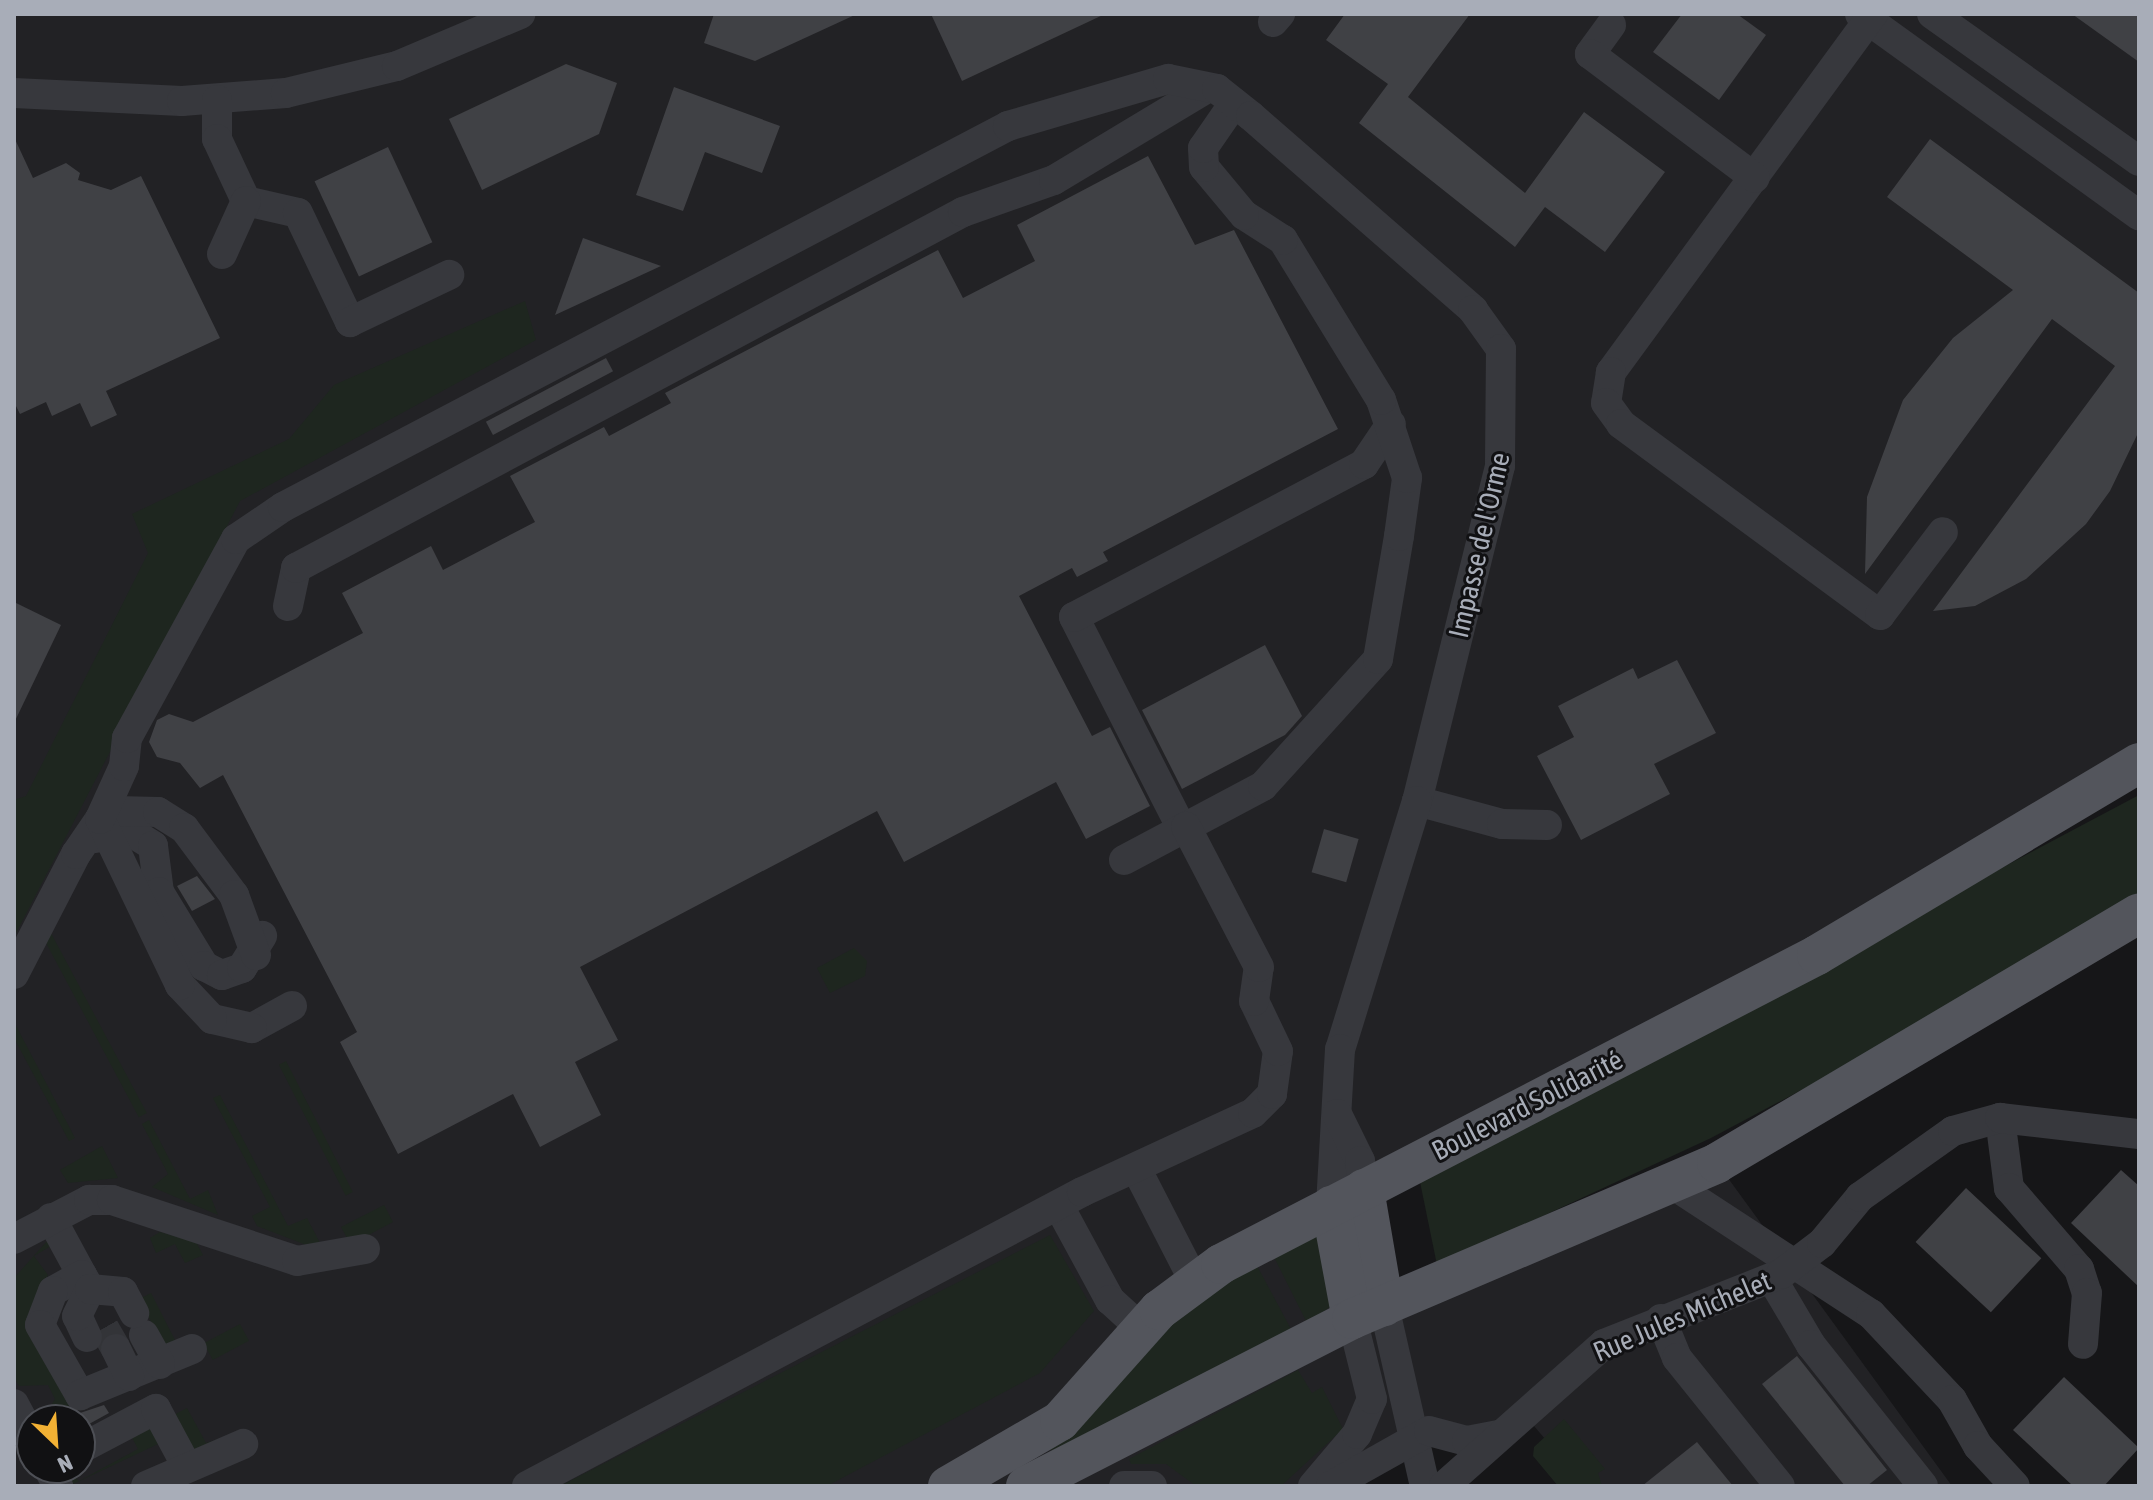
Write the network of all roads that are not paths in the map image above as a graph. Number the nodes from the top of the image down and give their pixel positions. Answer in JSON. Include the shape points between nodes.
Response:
{"nodes":[{"id":1,"x":520,"y":14,"type":"edge"},
{"id":2,"x":1932,"y":14,"type":"edge"},
{"id":3,"x":1867,"y":16,"type":"edge"},
{"id":4,"x":1611,"y":25,"type":"dead end"},
{"id":5,"x":14,"y":71,"type":"edge"},
{"id":6,"x":14,"y":93,"type":"edge"},
{"id":7,"x":88,"y":94,"type":"junction"},
{"id":8,"x":1218,"y":94,"type":"junction"},
{"id":9,"x":217,"y":100,"type":"junction"},
{"id":10,"x":2139,"y":161,"type":"edge"},
{"id":11,"x":1760,"y":171,"type":"junction"},
{"id":12,"x":246,"y":201,"type":"junction"},
{"id":13,"x":2139,"y":215,"type":"edge"},
{"id":14,"x":222,"y":254,"type":"dead end"},
{"id":15,"x":449,"y":275,"type":"dead end"},
{"id":16,"x":1391,"y":424,"type":"junction"},
{"id":17,"x":1943,"y":532,"type":"dead end"},
{"id":18,"x":288,"y":606,"type":"dead end"},
{"id":19,"x":2139,"y":763,"type":"edge"},
{"id":20,"x":1417,"y":801,"type":"junction"},
{"id":21,"x":1547,"y":825,"type":"dead end"},
{"id":22,"x":1184,"y":828,"type":"junction"},
{"id":23,"x":96,"y":832,"type":"junction"},
{"id":24,"x":1124,"y":860,"type":"dead end"},
{"id":25,"x":2139,"y":913,"type":"edge"},
{"id":26,"x":14,"y":974,"type":"edge"},
{"id":27,"x":292,"y":1006,"type":"dead end"},
{"id":28,"x":2000,"y":1118,"type":"junction"},
{"id":29,"x":2139,"y":1134,"type":"edge"},
{"id":30,"x":1137,"y":1170,"type":"junction"},
{"id":31,"x":1672,"y":1184,"type":"junction"},
{"id":32,"x":1347,"y":1198,"type":"junction"},
{"id":33,"x":1064,"y":1205,"type":"junction"},
{"id":34,"x":46,"y":1221,"type":"junction"},
{"id":35,"x":14,"y":1239,"type":"edge"},
{"id":36,"x":365,"y":1249,"type":"dead end"},
{"id":37,"x":14,"y":1260,"type":"edge"},
{"id":38,"x":1784,"y":1271,"type":"junction"},
{"id":39,"x":1194,"y":1281,"type":"junction"},
{"id":40,"x":1368,"y":1312,"type":"junction"},
{"id":41,"x":1661,"y":1319,"type":"junction"},
{"id":42,"x":1143,"y":1330,"type":"junction"},
{"id":43,"x":113,"y":1332,"type":"junction"},
{"id":44,"x":2083,"y":1344,"type":"dead end"},
{"id":45,"x":192,"y":1349,"type":"dead end"},
{"id":46,"x":142,"y":1417,"type":"junction"},
{"id":47,"x":1498,"y":1435,"type":"junction"},
{"id":48,"x":1413,"y":1436,"type":"junction"},
{"id":49,"x":96,"y":1441,"type":"edge"},
{"id":50,"x":243,"y":1444,"type":"dead end"},
{"id":51,"x":204,"y":1471,"type":"edge"},
{"id":52,"x":146,"y":1486,"type":"edge"},
{"id":53,"x":527,"y":1486,"type":"edge"},
{"id":54,"x":948,"y":1486,"type":"edge"},
{"id":55,"x":1026,"y":1486,"type":"edge"},
{"id":56,"x":1124,"y":1486,"type":"edge"},
{"id":57,"x":1152,"y":1486,"type":"edge"},
{"id":58,"x":1313,"y":1486,"type":"edge"},
{"id":59,"x":1331,"y":1486,"type":"edge"},
{"id":60,"x":1425,"y":1486,"type":"edge"},
{"id":61,"x":1444,"y":1486,"type":"edge"},
{"id":62,"x":1780,"y":1486,"type":"edge"},
{"id":63,"x":1923,"y":1486,"type":"edge"},
{"id":64,"x":2015,"y":1486,"type":"edge"}],
"edges":[{"from":1,"to":9,"type":"street","via":[[347,80]]},
{"from":2,"to":10,"type":"street"},
{"from":3,"to":11,"type":"street"},
{"from":3,"to":13,"type":"street"},
{"from":4,"to":11,"type":"street","via":[[1590,54]]},
{"from":5,"to":7,"type":"street"},
{"from":6,"to":7,"type":"street"},
{"from":7,"to":9,"type":"street"},
{"from":8,"to":16,"type":"street","via":[[1203,148],[1204,167],[1244,215],[1283,240]]},
{"from":8,"to":18,"type":"street","via":[[1054,180],[963,212],[296,568]]},
{"from":8,"to":20,"type":"street","name":"Impasse de l'Orme","via":[[1473,310],[1501,349],[1500,466]]},
{"from":8,"to":23,"type":"street","via":[[1168,79],[1008,126],[283,507],[236,539],[127,738],[124,766]]},
{"from":9,"to":12,"type":"street","via":[[217,139]]},
{"from":11,"to":17,"type":"street","via":[[1605,388],[1621,424],[1880,615]]},
{"from":12,"to":14,"type":"street"},
{"from":12,"to":15,"type":"street","via":[[298,213],[350,322]]},
{"from":16,"to":22,"type":"street","via":[[1407,478],[1378,659],[1263,786]]},
{"from":16,"to":22,"type":"street","via":[[1364,464],[1074,617]]},
{"from":19,"to":32,"type":"main road","name":"Boulevard Solidarité","via":[[1817,955]]},
{"from":20,"to":21,"type":"street","via":[[1502,824]]},
{"from":20,"to":32,"type":"street","name":"Impasse de l'Orme","via":[[1340,1049],[1336,1112],[1360,1161]]},
{"from":22,"to":24,"type":"street"},
{"from":22,"to":30,"type":"street","via":[[1259,967],[1254,1001],[1278,1051],[1272,1094],[1253,1113]]},
{"from":23,"to":23,"type":"street","via":[[131,832],[153,846],[159,892],[204,966],[222,975],[256,955],[260,928],[171,817],[116,811]]},
{"from":23,"to":26,"type":"street"},
{"from":23,"to":27,"type":"street","via":[[180,985],[212,1019],[252,1028]]},
{"from":25,"to":31,"type":"main road","via":[[1899,1059]]},
{"from":28,"to":29,"type":"street","name":"Rue Jules Michelet"},
{"from":28,"to":38,"type":"street","name":"Rue Jules Michelet","via":[[1953,1131],[1887,1174]]},
{"from":28,"to":44,"type":"street","via":[[2009,1188],[2079,1269],[2087,1293]]},
{"from":30,"to":33,"type":"street"},
{"from":30,"to":39,"type":"street"},
{"from":31,"to":38,"type":"street","name":"Rue Jules Michelet"},
{"from":31,"to":40,"type":"main road"},
{"from":32,"to":39,"type":"main road","name":"Boulevard Solidarité"},
{"from":32,"to":40,"type":"main road"},
{"from":33,"to":42,"type":"street","via":[[1110,1300]]},
{"from":33,"to":53,"type":"street"},
{"from":34,"to":35,"type":"street"},
{"from":34,"to":36,"type":"street","via":[[89,1200],[112,1200],[297,1261]]},
{"from":34,"to":37,"type":"street"},
{"from":34,"to":43,"type":"street"},
{"from":38,"to":41,"type":"street","name":"Rue Jules Michelet"},
{"from":38,"to":63,"type":"street","via":[[1811,1345]]},
{"from":38,"to":64,"type":"street","name":"Rue Jules Michelet","via":[[1871,1314],[1918,1361]]},
{"from":39,"to":42,"type":"main road","name":"Boulevard Solidarité"},
{"from":40,"to":48,"type":"street"},
{"from":40,"to":55,"type":"main road"},
{"from":40,"to":58,"type":"street","via":[[1372,1399],[1357,1434]]},
{"from":41,"to":47,"type":"street","name":"Rue Jules Michelet","via":[[1574,1366]]},
{"from":41,"to":62,"type":"street","via":[[1677,1358]]},
{"from":42,"to":54,"type":"main road","name":"Boulevard Solidarité","via":[[1060,1421]]},
{"from":43,"to":43,"type":"street","via":[[80,1395],[40,1325],[53,1291]]},
{"from":43,"to":45,"type":"street"},
{"from":43,"to":46,"type":"street"},
{"from":46,"to":49,"type":"street"},
{"from":46,"to":51,"type":"street","via":[[156,1409]]},
{"from":47,"to":48,"type":"street"},
{"from":47,"to":61,"type":"street","name":"Rue Jules Michelet"},
{"from":48,"to":59,"type":"street"},
{"from":48,"to":60,"type":"street"},
{"from":50,"to":51,"type":"street"},
{"from":51,"to":52,"type":"street"},
{"from":56,"to":57,"type":"street"}]}
